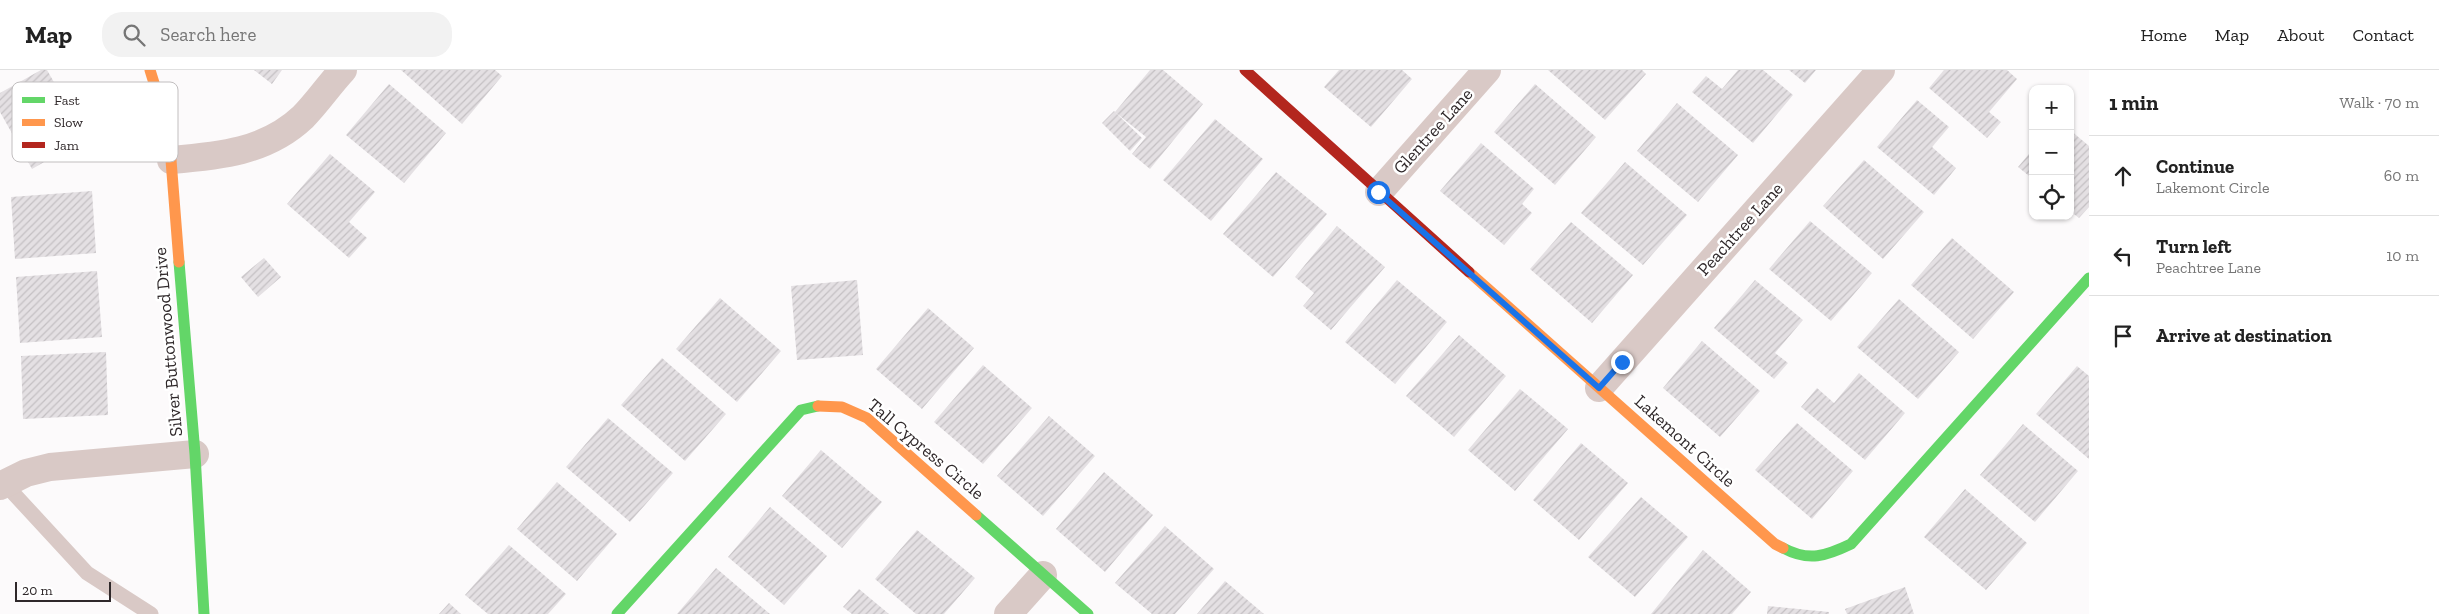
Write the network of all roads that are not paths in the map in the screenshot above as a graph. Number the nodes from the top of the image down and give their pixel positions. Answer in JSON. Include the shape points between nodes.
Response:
{"nodes":[{"id":1,"x":150,"y":70,"type":"edge"},
{"id":2,"x":342,"y":70,"type":"edge"},
{"id":3,"x":1245,"y":70,"type":"edge"},
{"id":4,"x":1487,"y":70,"type":"edge"},
{"id":5,"x":1881,"y":70,"type":"edge"},
{"id":6,"x":154,"y":82,"type":"edge"},
{"id":7,"x":178,"y":159,"type":"edge"},
{"id":8,"x":171,"y":162,"type":"edge"},
{"id":9,"x":1378,"y":192,"type":"junction"},
{"id":10,"x":2089,"y":278,"type":"edge"},
{"id":11,"x":1599,"y":388,"type":"junction"},
{"id":12,"x":195,"y":454,"type":"junction"},
{"id":13,"x":2,"y":484,"type":"edge"},
{"id":14,"x":1043,"y":574,"type":"junction"},
{"id":15,"x":151,"y":614,"type":"edge"},
{"id":16,"x":204,"y":614,"type":"edge"},
{"id":17,"x":617,"y":614,"type":"edge"},
{"id":18,"x":1008,"y":614,"type":"edge"},
{"id":19,"x":1088,"y":614,"type":"edge"}],
"edges":[{"from":1,"to":6,"type":"street","name":"Silver Buttonwood Drive"},
{"from":2,"to":7,"type":"street","via":[[303,116],[261,144],[238,152]]},
{"from":3,"to":9,"type":"street","name":"Lakemont Circle"},
{"from":4,"to":9,"type":"street","name":"Glentree Lane"},
{"from":5,"to":11,"type":"street","name":"Peachtree Lane"},
{"from":8,"to":12,"type":"street","name":"Silver Buttonwood Drive"},
{"from":9,"to":11,"type":"street","name":"Lakemont Circle"},
{"from":10,"to":11,"type":"street","name":"Lakemont Circle","via":[[1850,544],[1820,559],[1796,556],[1775,544]]},
{"from":12,"to":13,"type":"street","via":[[50,467]]},
{"from":12,"to":16,"type":"street","name":"Silver Buttonwood Drive"},
{"from":13,"to":15,"type":"lane","via":[[87,573]]},
{"from":14,"to":17,"type":"street","name":"Tall Cypress Circle","via":[[867,418],[846,406],[823,403],[801,410]]},
{"from":14,"to":18,"type":"street"},
{"from":14,"to":19,"type":"street","name":"Tall Cypress Circle"}]}
